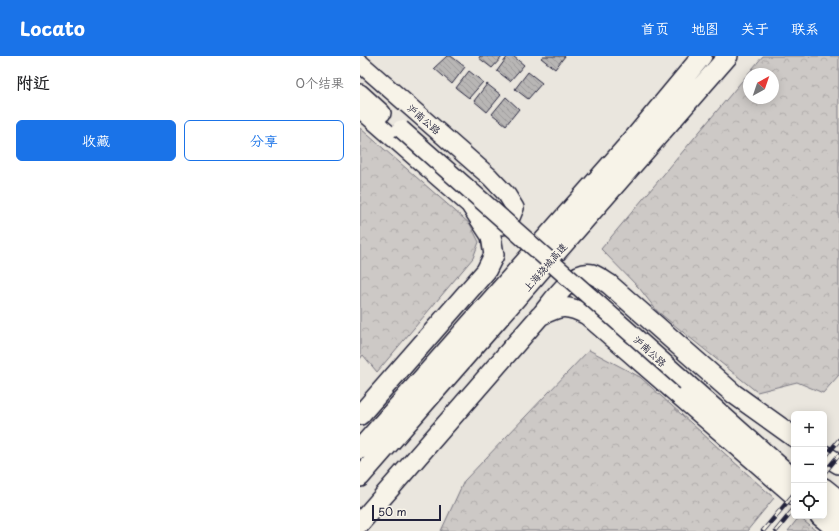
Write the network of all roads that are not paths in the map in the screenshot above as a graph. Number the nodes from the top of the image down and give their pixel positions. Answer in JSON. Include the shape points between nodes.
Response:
{"nodes":[{"id":1,"x":702,"y":56,"type":"edge"},
{"id":2,"x":728,"y":56,"type":"edge"},
{"id":3,"x":360,"y":63,"type":"edge"},
{"id":4,"x":360,"y":78,"type":"edge"},
{"id":5,"x":360,"y":93,"type":"edge"},
{"id":6,"x":360,"y":108,"type":"edge"},
{"id":7,"x":405,"y":125,"type":"junction"},
{"id":8,"x":472,"y":207,"type":"junction"},
{"id":9,"x":540,"y":316,"type":"junction"},
{"id":10,"x":690,"y":378,"type":"junction"},
{"id":11,"x":360,"y":415,"type":"edge"},
{"id":12,"x":791,"y":435,"type":"edge"},
{"id":13,"x":360,"y":449,"type":"edge"},
{"id":14,"x":827,"y":457,"type":"edge"},
{"id":15,"x":791,"y":461,"type":"edge"},
{"id":16,"x":839,"y":464,"type":"edge"},
{"id":17,"x":791,"y":475,"type":"edge"},
{"id":18,"x":360,"y":477,"type":"edge"},
{"id":19,"x":827,"y":491,"type":"edge"},
{"id":20,"x":791,"y":492,"type":"edge"},
{"id":21,"x":827,"y":492,"type":"edge"},
{"id":22,"x":839,"y":500,"type":"edge"},
{"id":23,"x":839,"y":503,"type":"edge"},
{"id":24,"x":827,"y":508,"type":"edge"},
{"id":25,"x":839,"y":518,"type":"edge"},
{"id":26,"x":824,"y":519,"type":"edge"},
{"id":27,"x":360,"y":523,"type":"edge"},
{"id":28,"x":838,"y":531,"type":"edge"}],
"edges":[{"from":1,"to":13,"type":"highway","name":"上海绕城高速","via":[[634,138]]},
{"from":2,"to":18,"type":"highway","name":"上海绕城高速"},
{"from":3,"to":8,"type":"main road","name":"沪南公路","via":[[490,177],[515,208],[510,220],[503,226],[494,224]]},
{"from":4,"to":7,"type":"main road","name":"沪南公路"},
{"from":5,"to":7,"type":"main road","name":"沪南公路"},
{"from":6,"to":8,"type":"main road","name":"沪南公路"},
{"from":7,"to":10,"type":"main road","name":"沪南公路","bridge":true},
{"from":8,"to":11,"type":"highway","via":[[491,236],[494,255],[486,271]]},
{"from":9,"to":12,"type":"highway","via":[[565,286],[578,276],[592,274],[609,284],[734,394]]},
{"from":9,"to":20,"type":"highway","via":[[558,307],[573,307],[587,315]]},
{"from":9,"to":27,"type":"highway"},
{"from":10,"to":15,"type":"main road","name":"沪南公路"},
{"from":10,"to":17,"type":"main road","name":"沪南公路"},
{"from":14,"to":16,"type":"highway"},
{"from":19,"to":22,"type":"highway"},
{"from":21,"to":23,"type":"main road"},
{"from":24,"to":25,"type":"main road"},
{"from":26,"to":28,"type":"highway"}]}
